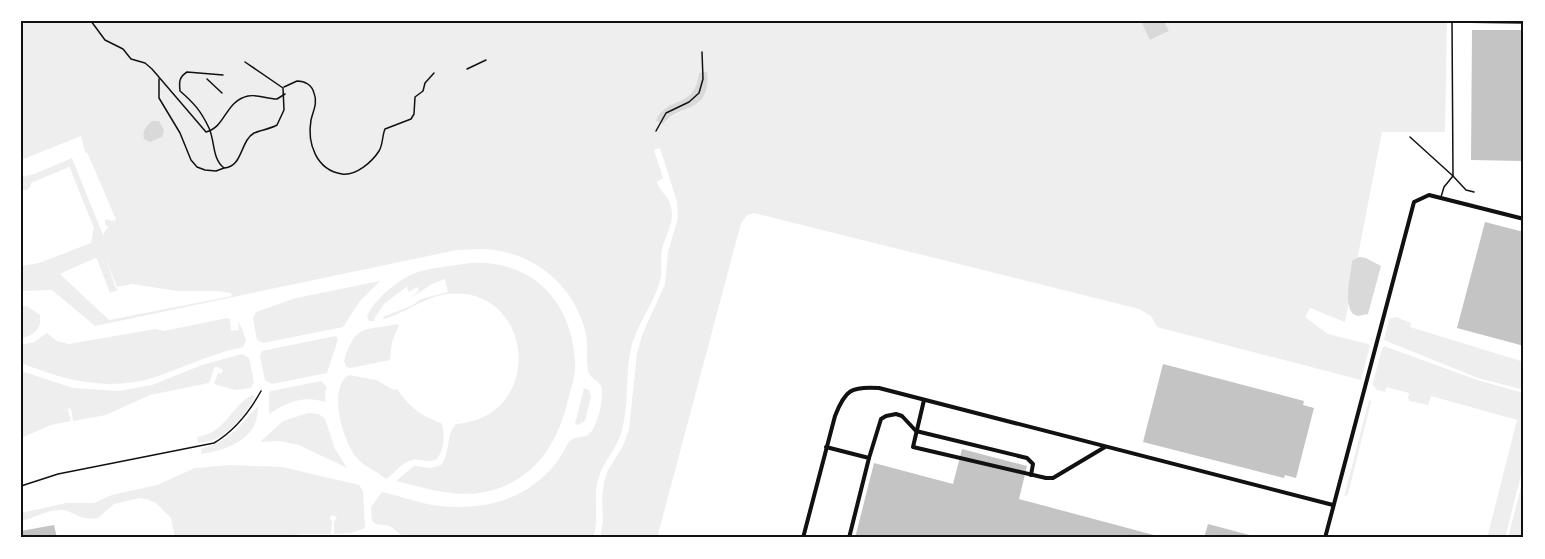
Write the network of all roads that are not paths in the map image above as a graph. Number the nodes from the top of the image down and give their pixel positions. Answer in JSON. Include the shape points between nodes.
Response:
{"nodes":[{"id":1,"x":1452,"y":22,"type":"edge"},
{"id":2,"x":1524,"y":23,"type":"edge"},
{"id":3,"x":702,"y":52,"type":"dead end"},
{"id":4,"x":656,"y":131,"type":"dead end"},
{"id":5,"x":1410,"y":137,"type":"dead end"},
{"id":6,"x":1453,"y":176,"type":"junction"},
{"id":7,"x":1474,"y":192,"type":"dead end"},
{"id":8,"x":1441,"y":198,"type":"junction"},
{"id":9,"x":1524,"y":219,"type":"edge"},
{"id":10,"x":261,"y":391,"type":"dead end"},
{"id":11,"x":924,"y":400,"type":"junction"},
{"id":12,"x":916,"y":431,"type":"junction"},
{"id":13,"x":826,"y":447,"type":"junction"},
{"id":14,"x":1105,"y":447,"type":"junction"},
{"id":15,"x":869,"y":458,"type":"junction"},
{"id":16,"x":1031,"y":475,"type":"junction"},
{"id":17,"x":21,"y":486,"type":"edge"},
{"id":18,"x":1333,"y":505,"type":"junction"},
{"id":19,"x":803,"y":538,"type":"edge"},
{"id":20,"x":849,"y":538,"type":"edge"},
{"id":21,"x":1325,"y":538,"type":"edge"}],
"edges":[{"from":1,"to":2,"type":"lane"},
{"from":1,"to":6,"type":"lane"},
{"from":3,"to":4,"type":"lane","via":[[699,93],[690,102],[666,113]]},
{"from":5,"to":6,"type":"lane"},
{"from":6,"to":7,"type":"lane","via":[[1466,190]]},
{"from":6,"to":8,"type":"lane","via":[[1443,187]]},
{"from":8,"to":9,"type":"street"},
{"from":8,"to":18,"type":"street","via":[[1429,195],[1414,202]]},
{"from":10,"to":17,"type":"lane","via":[[226,436],[214,443],[58,474]]},
{"from":11,"to":12,"type":"street"},
{"from":11,"to":13,"type":"street","via":[[879,388],[850,390],[841,400]]},
{"from":11,"to":14,"type":"street"},
{"from":12,"to":15,"type":"street","via":[[902,416],[886,416],[878,424]]},
{"from":12,"to":16,"type":"street","via":[[1027,458],[1033,464]]},
{"from":12,"to":16,"type":"street","via":[[913,447]]},
{"from":13,"to":15,"type":"street"},
{"from":13,"to":19,"type":"street"},
{"from":14,"to":16,"type":"street","via":[[1053,477]]},
{"from":14,"to":18,"type":"street"},
{"from":15,"to":20,"type":"street"},
{"from":18,"to":21,"type":"street"}]}
